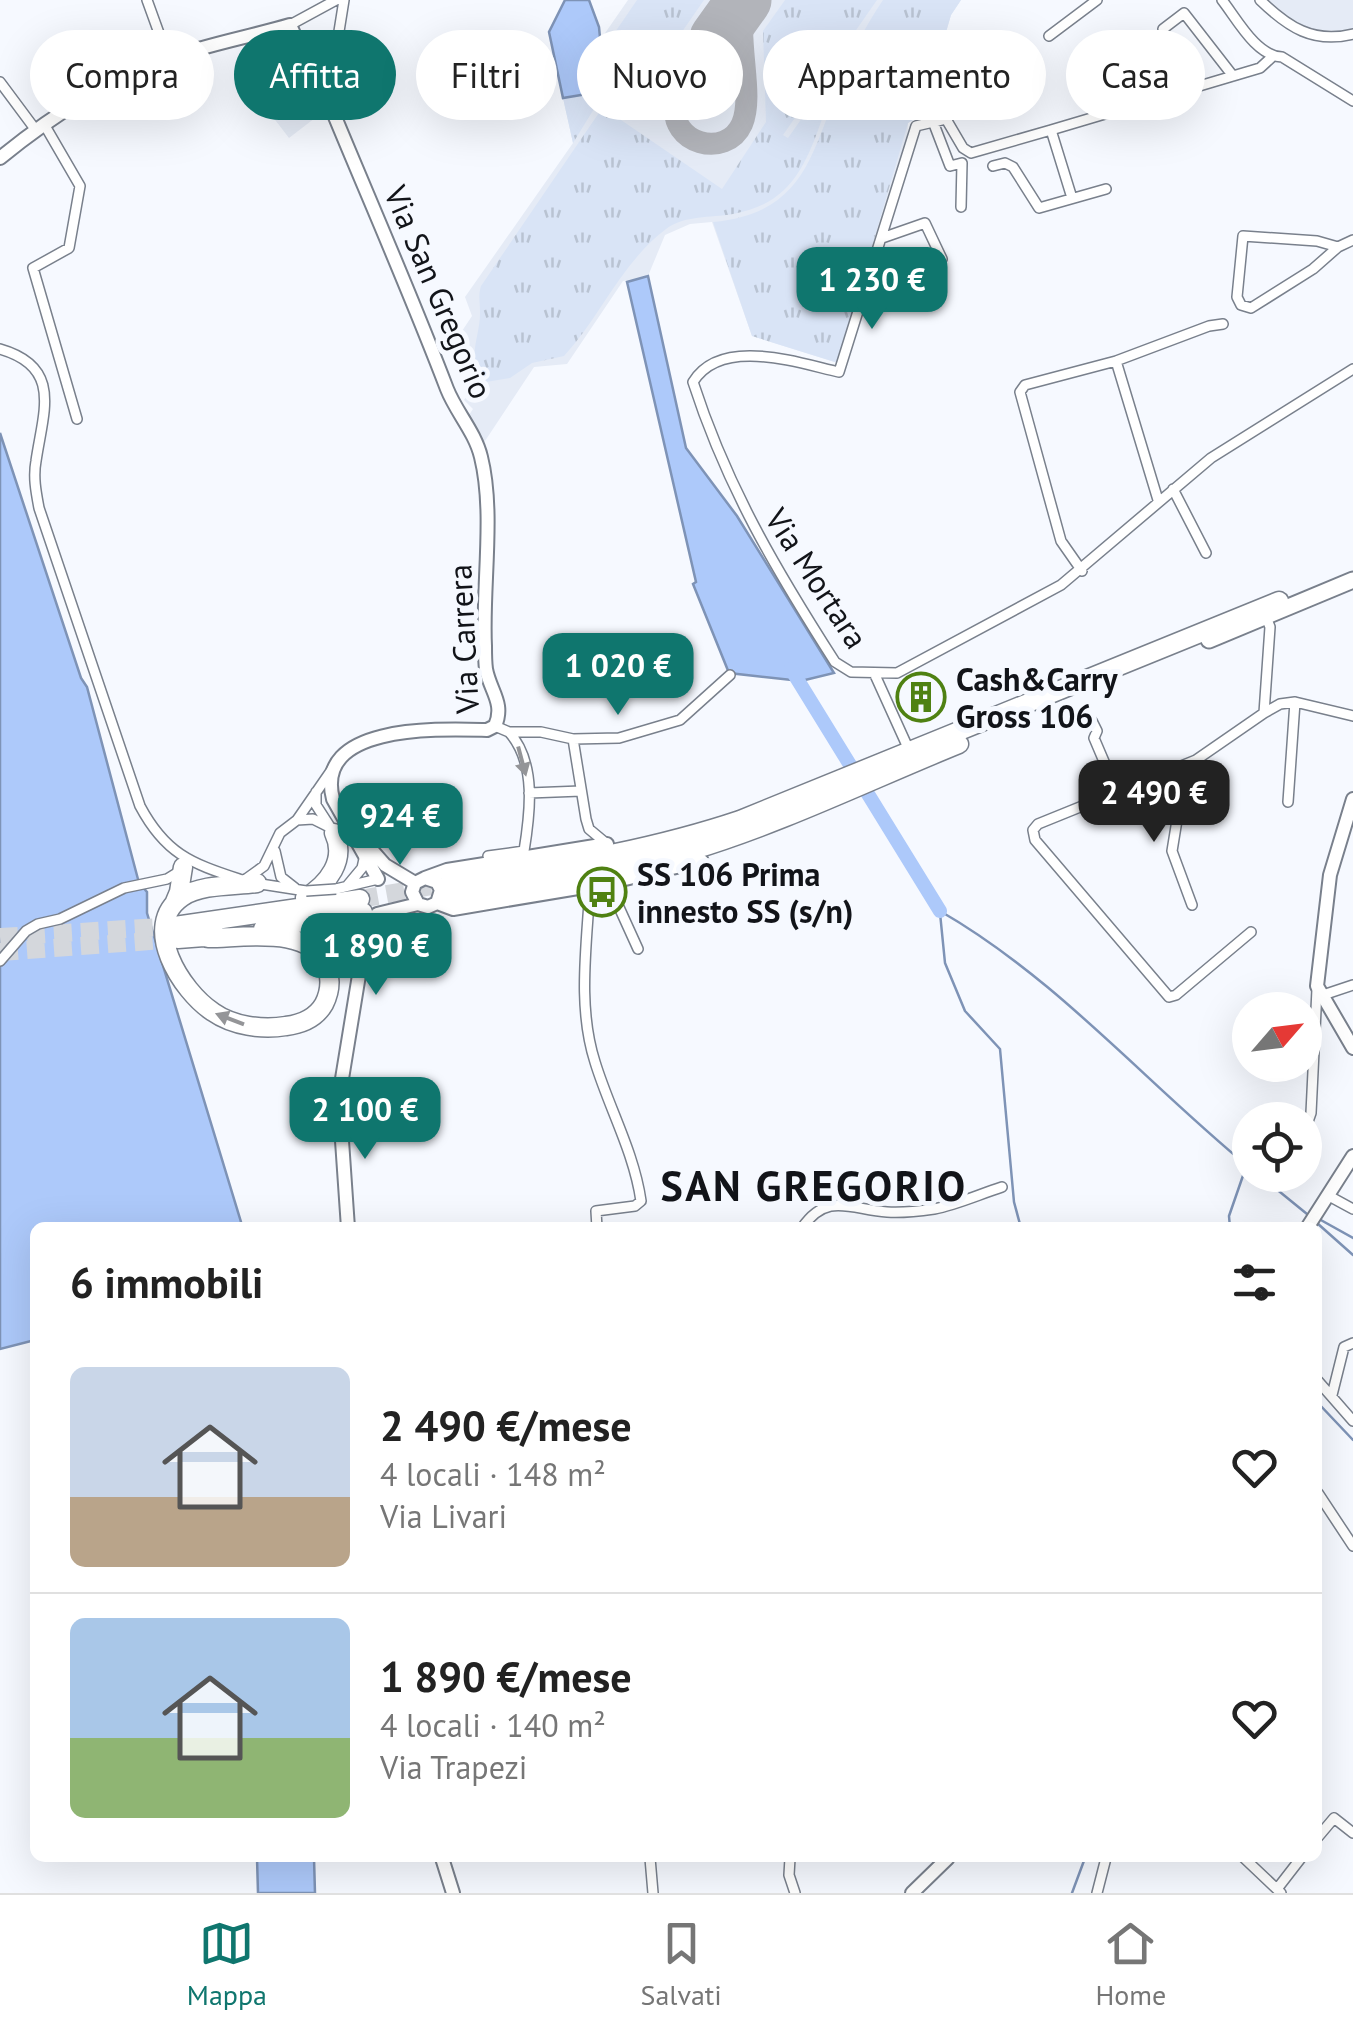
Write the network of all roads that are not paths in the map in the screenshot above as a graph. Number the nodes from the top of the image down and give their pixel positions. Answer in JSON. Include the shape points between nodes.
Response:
{"nodes":[{"id":1,"x":147,"y":0,"type":"edge"},
{"id":2,"x":336,"y":0,"type":"edge"},
{"id":3,"x":344,"y":0,"type":"edge"},
{"id":4,"x":1097,"y":0,"type":"edge"},
{"id":5,"x":1222,"y":0,"type":"edge"},
{"id":6,"x":1260,"y":0,"type":"edge"},
{"id":7,"x":290,"y":24,"type":"junction"},
{"id":8,"x":1163,"y":29,"type":"dead end"},
{"id":9,"x":158,"y":30,"type":"edge"},
{"id":10,"x":293,"y":30,"type":"edge"},
{"id":11,"x":339,"y":30,"type":"edge"},
{"id":12,"x":1353,"y":34,"type":"edge"},
{"id":13,"x":1049,"y":36,"type":"dead end"},
{"id":14,"x":214,"y":45,"type":"edge"},
{"id":15,"x":1272,"y":57,"type":"junction"},
{"id":16,"x":1233,"y":76,"type":"junction"},
{"id":17,"x":0,"y":82,"type":"edge"},
{"id":18,"x":1205,"y":84,"type":"edge"},
{"id":19,"x":1353,"y":101,"type":"edge"},
{"id":20,"x":50,"y":120,"type":"edge"},
{"id":21,"x":337,"y":120,"type":"edge"},
{"id":22,"x":930,"y":120,"type":"edge"},
{"id":23,"x":932,"y":120,"type":"edge"},
{"id":24,"x":947,"y":120,"type":"edge"},
{"id":25,"x":1082,"y":120,"type":"edge"},
{"id":26,"x":40,"y":126,"type":"junction"},
{"id":27,"x":1051,"y":130,"type":"junction"},
{"id":28,"x":0,"y":158,"type":"edge"},
{"id":29,"x":993,"y":166,"type":"dead end"},
{"id":30,"x":1106,"y":189,"type":"dead end"},
{"id":31,"x":1072,"y":198,"type":"junction"},
{"id":32,"x":961,"y":206,"type":"dead end"},
{"id":33,"x":882,"y":238,"type":"junction"},
{"id":34,"x":1353,"y":240,"type":"edge"},
{"id":35,"x":1338,"y":247,"type":"junction"},
{"id":36,"x":942,"y":259,"type":"dead end"},
{"id":37,"x":1222,"y":324,"type":"dead end"},
{"id":38,"x":0,"y":348,"type":"edge"},
{"id":39,"x":1116,"y":361,"type":"junction"},
{"id":40,"x":1353,"y":369,"type":"edge"},
{"id":41,"x":77,"y":419,"type":"dead end"},
{"id":42,"x":1172,"y":489,"type":"junction"},
{"id":43,"x":1158,"y":500,"type":"junction"},
{"id":44,"x":488,"y":506,"type":"joint"},
{"id":45,"x":1206,"y":554,"type":"dead end"},
{"id":46,"x":1082,"y":571,"type":"junction"},
{"id":47,"x":1353,"y":572,"type":"edge"},
{"id":48,"x":1353,"y":580,"type":"edge"},
{"id":49,"x":1279,"y":601,"type":"joint"},
{"id":50,"x":1266,"y":617,"type":"junction"},
{"id":51,"x":1208,"y":636,"type":"junction"},
{"id":52,"x":875,"y":674,"type":"junction"},
{"id":53,"x":730,"y":675,"type":"dead end"},
{"id":54,"x":1295,"y":702,"type":"junction"},
{"id":55,"x":1264,"y":713,"type":"junction"},
{"id":56,"x":1353,"y":716,"type":"edge"},
{"id":57,"x":1092,"y":722,"type":"dead end"},
{"id":58,"x":496,"y":726,"type":"junction"},
{"id":59,"x":509,"y":732,"type":"junction"},
{"id":60,"x":573,"y":739,"type":"junction"},
{"id":61,"x":902,"y":758,"type":"junction"},
{"id":62,"x":333,"y":768,"type":"junction"},
{"id":63,"x":1169,"y":771,"type":"junction"},
{"id":64,"x":321,"y":783,"type":"junction"},
{"id":65,"x":581,"y":791,"type":"junction"},
{"id":66,"x":1116,"y":792,"type":"junction"},
{"id":67,"x":529,"y":793,"type":"junction"},
{"id":68,"x":1353,"y":798,"type":"edge"},
{"id":69,"x":1288,"y":802,"type":"dead end"},
{"id":70,"x":793,"y":809,"type":"junction"},
{"id":71,"x":340,"y":814,"type":"junction"},
{"id":72,"x":297,"y":820,"type":"junction"},
{"id":73,"x":586,"y":820,"type":"junction"},
{"id":74,"x":334,"y":834,"type":"junction"},
{"id":75,"x":684,"y":839,"type":"junction"},
{"id":76,"x":276,"y":843,"type":"junction"},
{"id":77,"x":607,"y":844,"type":"junction"},
{"id":78,"x":576,"y":850,"type":"junction"},
{"id":79,"x":488,"y":856,"type":"dead end"},
{"id":80,"x":364,"y":858,"type":"junction"},
{"id":81,"x":702,"y":861,"type":"joint"},
{"id":82,"x":185,"y":864,"type":"junction"},
{"id":83,"x":385,"y":865,"type":"junction"},
{"id":84,"x":401,"y":877,"type":"junction"},
{"id":85,"x":378,"y":879,"type":"junction"},
{"id":86,"x":420,"y":880,"type":"junction"},
{"id":87,"x":250,"y":882,"type":"junction"},
{"id":88,"x":608,"y":883,"type":"junction"},
{"id":89,"x":590,"y":886,"type":"junction"},
{"id":90,"x":302,"y":891,"type":"junction"},
{"id":91,"x":446,"y":894,"type":"junction"},
{"id":92,"x":351,"y":897,"type":"junction"},
{"id":93,"x":174,"y":904,"type":"junction"},
{"id":94,"x":418,"y":904,"type":"junction"},
{"id":95,"x":1192,"y":906,"type":"dead end"},
{"id":96,"x":205,"y":930,"type":"junction"},
{"id":97,"x":1252,"y":932,"type":"dead end"},
{"id":98,"x":177,"y":933,"type":"tunnel mouth"},
{"id":99,"x":638,"y":950,"type":"dead end"},
{"id":100,"x":0,"y":961,"type":"edge"},
{"id":101,"x":1353,"y":985,"type":"edge"},
{"id":102,"x":1320,"y":990,"type":"junction"},
{"id":103,"x":1352,"y":1041,"type":"edge"},
{"id":104,"x":1312,"y":1102,"type":"edge"},
{"id":105,"x":1350,"y":1166,"type":"edge"},
{"id":106,"x":1002,"y":1187,"type":"dead end"},
{"id":107,"x":1328,"y":1198,"type":"junction"},
{"id":108,"x":1353,"y":1209,"type":"edge"},
{"id":109,"x":348,"y":1222,"type":"edge"},
{"id":110,"x":597,"y":1222,"type":"edge"},
{"id":111,"x":806,"y":1222,"type":"edge"},
{"id":112,"x":1311,"y":1222,"type":"edge"},
{"id":113,"x":1353,"y":1343,"type":"edge"},
{"id":114,"x":1322,"y":1385,"type":"edge"},
{"id":115,"x":1332,"y":1395,"type":"junction"},
{"id":116,"x":1353,"y":1421,"type":"edge"},
{"id":117,"x":1322,"y":1499,"type":"edge"},
{"id":118,"x":1353,"y":1546,"type":"edge"},
{"id":119,"x":1322,"y":1832,"type":"edge"},
{"id":120,"x":1353,"y":1834,"type":"edge"},
{"id":121,"x":443,"y":1862,"type":"edge"},
{"id":122,"x":650,"y":1862,"type":"edge"},
{"id":123,"x":790,"y":1862,"type":"edge"},
{"id":124,"x":944,"y":1862,"type":"edge"},
{"id":125,"x":1105,"y":1862,"type":"edge"},
{"id":126,"x":1248,"y":1862,"type":"edge"},
{"id":127,"x":1297,"y":1862,"type":"edge"},
{"id":128,"x":1279,"y":1891,"type":"edge"},
{"id":129,"x":454,"y":1893,"type":"edge"},
{"id":130,"x":653,"y":1893,"type":"edge"},
{"id":131,"x":795,"y":1893,"type":"edge"},
{"id":132,"x":912,"y":1893,"type":"edge"},
{"id":133,"x":1097,"y":1893,"type":"edge"}],
"edges":[{"from":1,"to":9,"type":"street"},
{"from":2,"to":7,"type":"street"},
{"from":3,"to":11,"type":"street"},
{"from":4,"to":13,"type":"street"},
{"from":5,"to":15,"type":"street"},
{"from":6,"to":12,"type":"street","via":[[1301,33]]},
{"from":7,"to":10,"type":"street","name":"Via San Gregorio"},
{"from":7,"to":14,"type":"street"},
{"from":8,"to":16,"type":"street","via":[[1184,13]]},
{"from":15,"to":16,"type":"street"},
{"from":15,"to":19,"type":"street"},
{"from":16,"to":18,"type":"street"},
{"from":17,"to":26,"type":"street"},
{"from":20,"to":26,"type":"street"},
{"from":21,"to":44,"type":"street","name":"Via San Gregorio","via":[[451,400],[481,454]]},
{"from":22,"to":33,"type":"street","via":[[916,126]]},
{"from":23,"to":32,"type":"street","via":[[950,166],[962,164]]},
{"from":24,"to":27,"type":"street","via":[[971,153]]},
{"from":25,"to":27,"type":"street"},
{"from":26,"to":28,"type":"street"},
{"from":26,"to":41,"type":"street","via":[[80,186],[69,248],[33,268]]},
{"from":27,"to":31,"type":"street"},
{"from":29,"to":31,"type":"street","via":[[1005,162],[1013,168],[1039,208]]},
{"from":30,"to":31,"type":"street"},
{"from":33,"to":36,"type":"street","via":[[925,224]]},
{"from":33,"to":52,"type":"street","name":"Via Mortara","via":[[839,372],[766,356],[720,359],[692,382],[746,515],[788,588],[836,662],[850,672]]},
{"from":34,"to":35,"type":"street"},
{"from":35,"to":35,"type":"street","via":[[1251,308],[1240,305],[1243,236]]},
{"from":37,"to":39,"type":"street"},
{"from":38,"to":82,"type":"street","via":[[28,360],[45,389],[35,463],[39,508],[140,806]]},
{"from":39,"to":43,"type":"street"},
{"from":39,"to":46,"type":"street","via":[[1020,392],[1061,540]]},
{"from":40,"to":42,"type":"street","name":"Via Mortara"},
{"from":42,"to":43,"type":"street","name":"Via Mortara"},
{"from":42,"to":45,"type":"street"},
{"from":43,"to":46,"type":"street","name":"Via Mortara"},
{"from":44,"to":58,"type":"street","name":"Via Carrera","via":[[484,616],[486,671],[500,706]]},
{"from":46,"to":52,"type":"street","name":"Via Mortara","via":[[897,673]]},
{"from":47,"to":49,"type":"main road"},
{"from":48,"to":50,"type":"main road"},
{"from":49,"to":51,"type":"highway"},
{"from":50,"to":51,"type":"main road"},
{"from":50,"to":55,"type":"street"},
{"from":51,"to":61,"type":"highway"},
{"from":52,"to":61,"type":"street"},
{"from":53,"to":60,"type":"street","via":[[680,720],[620,738]]},
{"from":54,"to":55,"type":"street"},
{"from":54,"to":56,"type":"street"},
{"from":54,"to":69,"type":"street"},
{"from":55,"to":63,"type":"street"},
{"from":57,"to":66,"type":"street"},
{"from":58,"to":59,"type":"street"},
{"from":58,"to":62,"type":"street","name":"Via Carrera","via":[[380,736]]},
{"from":59,"to":60,"type":"street"},
{"from":59,"to":67,"type":"street","one_way":true},
{"from":60,"to":65,"type":"street"},
{"from":61,"to":70,"type":"highway"},
{"from":62,"to":64,"type":"street"},
{"from":62,"to":71,"type":"street","via":[[330,788]]},
{"from":63,"to":66,"type":"street"},
{"from":63,"to":95,"type":"street","via":[[1178,814],[1172,851]]},
{"from":64,"to":72,"type":"street"},
{"from":64,"to":74,"type":"street","via":[[316,805]]},
{"from":65,"to":67,"type":"street"},
{"from":65,"to":73,"type":"street"},
{"from":66,"to":97,"type":"street","via":[[1038,824],[1034,840],[1162,990],[1176,995]]},
{"from":67,"to":79,"type":"street","via":[[524,851]]},
{"from":68,"to":102,"type":"street","via":[[1330,875]]},
{"from":70,"to":75,"type":"highway"},
{"from":70,"to":81,"type":"highway"},
{"from":70,"to":91,"type":"highway","via":[[689,852]]},
{"from":71,"to":80,"type":"street"},
{"from":71,"to":83,"type":"street"},
{"from":72,"to":74,"type":"street","via":[[318,821]]},
{"from":72,"to":76,"type":"street"},
{"from":73,"to":77,"type":"street"},
{"from":73,"to":78,"type":"street"},
{"from":74,"to":96,"type":"highway","via":[[337,864],[312,894]]},
{"from":75,"to":77,"type":"highway"},
{"from":75,"to":91,"type":"highway"},
{"from":76,"to":87,"type":"street"},
{"from":76,"to":90,"type":"street","via":[[282,877]]},
{"from":77,"to":78,"type":"street"},
{"from":78,"to":86,"type":"street"},
{"from":80,"to":85,"type":"street"},
{"from":80,"to":92,"type":"street"},
{"from":81,"to":88,"type":"street"},
{"from":82,"to":87,"type":"street"},
{"from":82,"to":93,"type":"highway"},
{"from":82,"to":100,"type":"street","via":[[166,879],[124,888],[38,924]]},
{"from":83,"to":84,"type":"street"},
{"from":83,"to":85,"type":"street"},
{"from":84,"to":85,"type":"street"},
{"from":84,"to":86,"type":"street"},
{"from":85,"to":92,"type":"street"},
{"from":86,"to":91,"type":"street","via":[[434,880]]},
{"from":86,"to":94,"type":"street","via":[[412,892]]},
{"from":87,"to":90,"type":"street"},
{"from":87,"to":93,"type":"highway","via":[[194,891]]},
{"from":88,"to":89,"type":"street"},
{"from":88,"to":99,"type":"street"},
{"from":89,"to":91,"type":"street","via":[[453,909]]},
{"from":89,"to":110,"type":"street","via":[[584,1012],[641,1201],[596,1211]]},
{"from":90,"to":92,"type":"street","bridge":true},
{"from":91,"to":94,"type":"street","via":[[428,907]]},
{"from":92,"to":96,"type":"highway"},
{"from":96,"to":93,"type":"highway","one_way":true,"via":[[305,943],[327,968],[325,1002],[306,1021],[277,1028],[243,1025],[212,1012],[174,966],[165,934]]},
{"from":94,"to":109,"type":"street","via":[[376,914],[360,969],[339,1097]]},
{"from":96,"to":98,"type":"highway"},
{"from":101,"to":102,"type":"street"},
{"from":102,"to":103,"type":"street"},
{"from":102,"to":104,"type":"street"},
{"from":105,"to":107,"type":"street"},
{"from":106,"to":111,"type":"street","via":[[930,1210],[828,1206]]},
{"from":107,"to":108,"type":"street"},
{"from":107,"to":112,"type":"street"},
{"from":113,"to":115,"type":"street","via":[[1344,1348]]},
{"from":114,"to":115,"type":"street"},
{"from":115,"to":116,"type":"street"},
{"from":117,"to":118,"type":"street"},
{"from":119,"to":120,"type":"street","via":[[1334,1818]]},
{"from":121,"to":129,"type":"street"},
{"from":122,"to":130,"type":"street"},
{"from":123,"to":131,"type":"street"},
{"from":124,"to":132,"type":"street"},
{"from":125,"to":133,"type":"street"},
{"from":126,"to":128,"type":"street"},
{"from":127,"to":128,"type":"street"}]}
